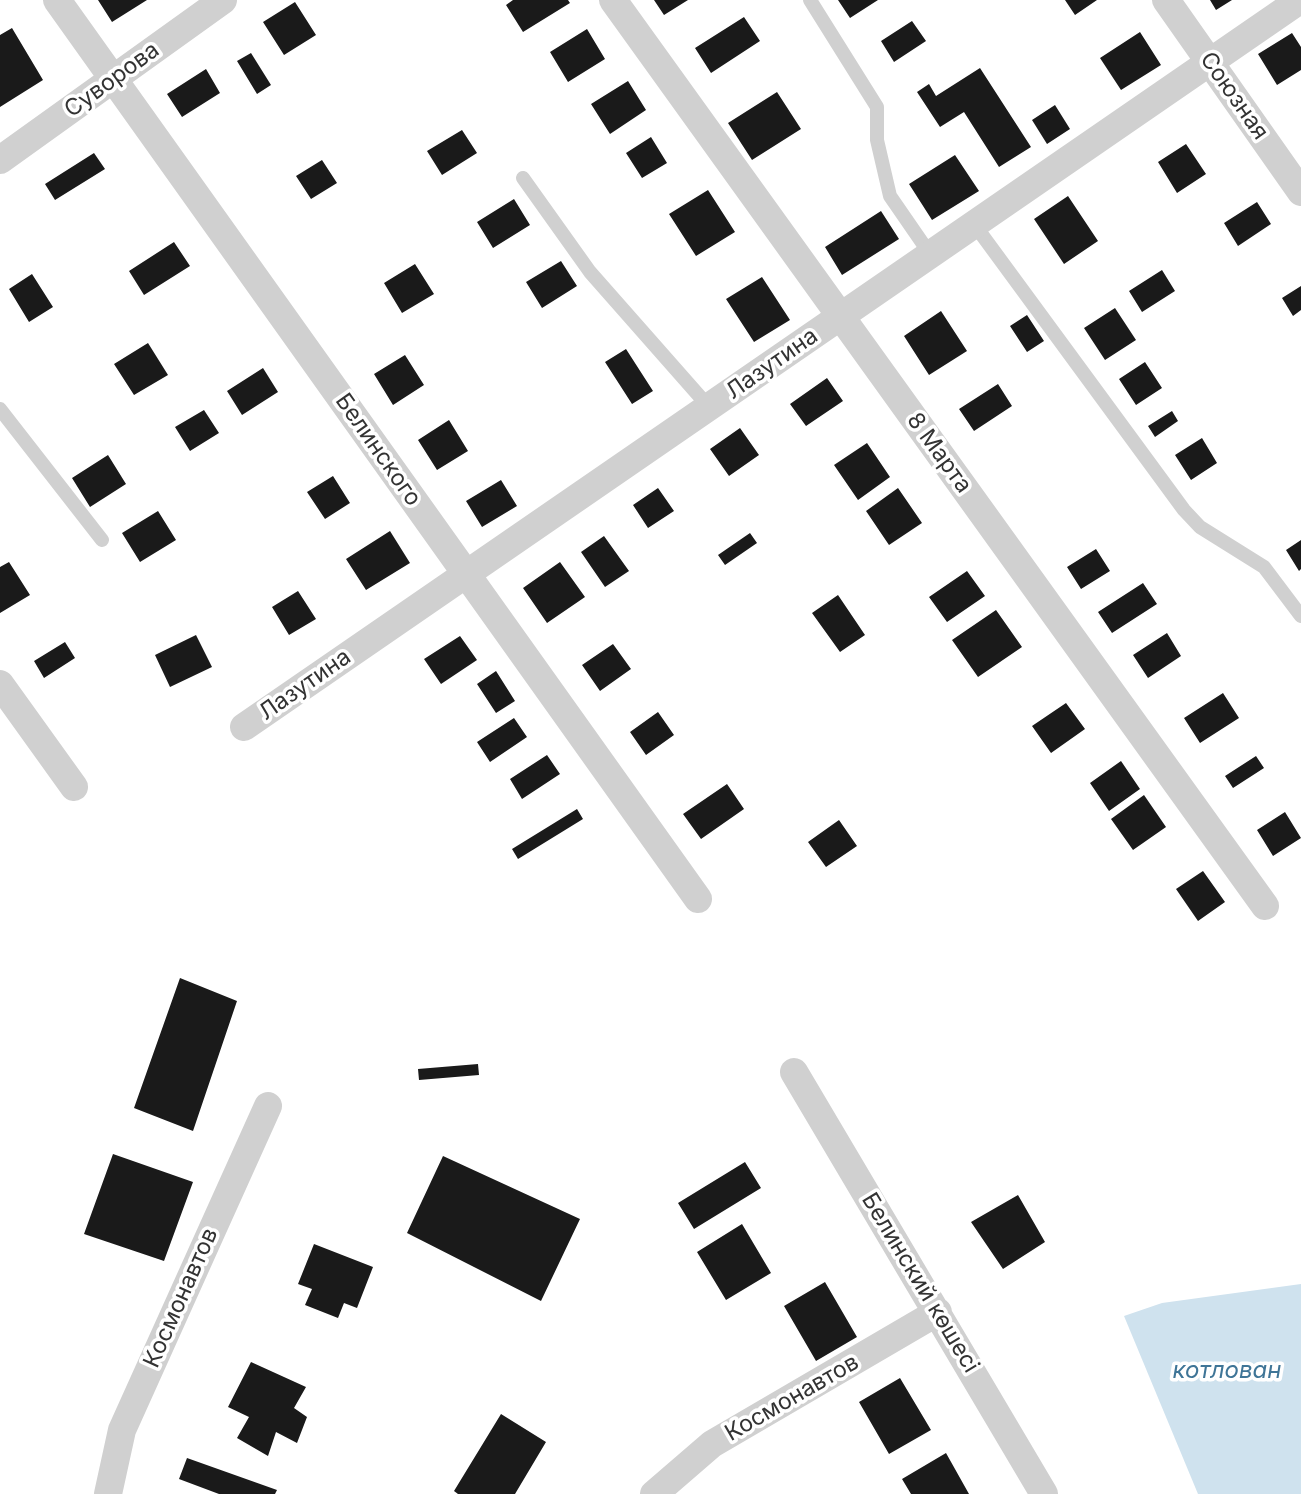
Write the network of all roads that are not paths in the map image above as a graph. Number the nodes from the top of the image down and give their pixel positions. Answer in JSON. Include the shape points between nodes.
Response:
{"nodes":[{"id":1,"x":57,"y":0,"type":"edge"},
{"id":2,"x":223,"y":0,"type":"edge"},
{"id":3,"x":613,"y":0,"type":"edge"},
{"id":4,"x":810,"y":0,"type":"edge"},
{"id":5,"x":1166,"y":0,"type":"edge"},
{"id":6,"x":1300,"y":0,"type":"edge"},
{"id":7,"x":1210,"y":61,"type":"junction"},
{"id":8,"x":113,"y":79,"type":"junction"},
{"id":9,"x":0,"y":160,"type":"edge"},
{"id":10,"x":523,"y":178,"type":"dead end"},
{"id":11,"x":1301,"y":192,"type":"edge"},
{"id":12,"x":974,"y":224,"type":"junction"},
{"id":13,"x":930,"y":254,"type":"junction"},
{"id":14,"x":840,"y":316,"type":"junction"},
{"id":15,"x":709,"y":407,"type":"junction"},
{"id":16,"x":0,"y":409,"type":"edge"},
{"id":17,"x":103,"y":540,"type":"dead end"},
{"id":18,"x":467,"y":574,"type":"junction"},
{"id":19,"x":1301,"y":616,"type":"edge"},
{"id":20,"x":0,"y":684,"type":"edge"},
{"id":21,"x":244,"y":727,"type":"dead end"},
{"id":22,"x":74,"y":787,"type":"dead end"},
{"id":23,"x":698,"y":899,"type":"dead end"},
{"id":24,"x":1265,"y":906,"type":"dead end"},
{"id":25,"x":794,"y":1072,"type":"dead end"},
{"id":26,"x":268,"y":1106,"type":"dead end"},
{"id":27,"x":938,"y":1312,"type":"junction"},
{"id":28,"x":108,"y":1494,"type":"edge"},
{"id":29,"x":654,"y":1494,"type":"edge"},
{"id":30,"x":1044,"y":1494,"type":"edge"}],
"edges":[{"from":1,"to":8,"type":"street","name":"Белинского"},
{"from":2,"to":8,"type":"street","name":"Суворова"},
{"from":3,"to":14,"type":"street","name":"8 Марта"},
{"from":4,"to":13,"type":"lane","via":[[877,107],[877,140],[890,196]]},
{"from":5,"to":7,"type":"street","name":"Союзная"},
{"from":6,"to":7,"type":"street","name":"Лазутина"},
{"from":7,"to":11,"type":"street","name":"Союзная"},
{"from":7,"to":12,"type":"street","name":"Лазутина"},
{"from":8,"to":9,"type":"street","name":"Суворова"},
{"from":8,"to":18,"type":"street","name":"Белинского"},
{"from":10,"to":15,"type":"lane","via":[[590,272]]},
{"from":12,"to":13,"type":"street","name":"Лазутина"},
{"from":12,"to":19,"type":"lane","via":[[1184,510],[1200,527],[1264,567]]},
{"from":13,"to":14,"type":"street","name":"Лазутина"},
{"from":14,"to":15,"type":"street","name":"Лазутина"},
{"from":14,"to":24,"type":"street","name":"8 Марта"},
{"from":15,"to":18,"type":"street","name":"Лазутина"},
{"from":16,"to":17,"type":"lane"},
{"from":18,"to":21,"type":"street","name":"Лазутина"},
{"from":18,"to":23,"type":"street","name":"Белинского"},
{"from":20,"to":22,"type":"street"},
{"from":25,"to":27,"type":"street","name":"Белинский көшесі"},
{"from":26,"to":28,"type":"street","name":"Космонавтов","via":[[122,1430]]},
{"from":27,"to":29,"type":"street","name":"Космонавтов","via":[[712,1444]]},
{"from":27,"to":30,"type":"street","name":"Белинский көшесі"}]}
